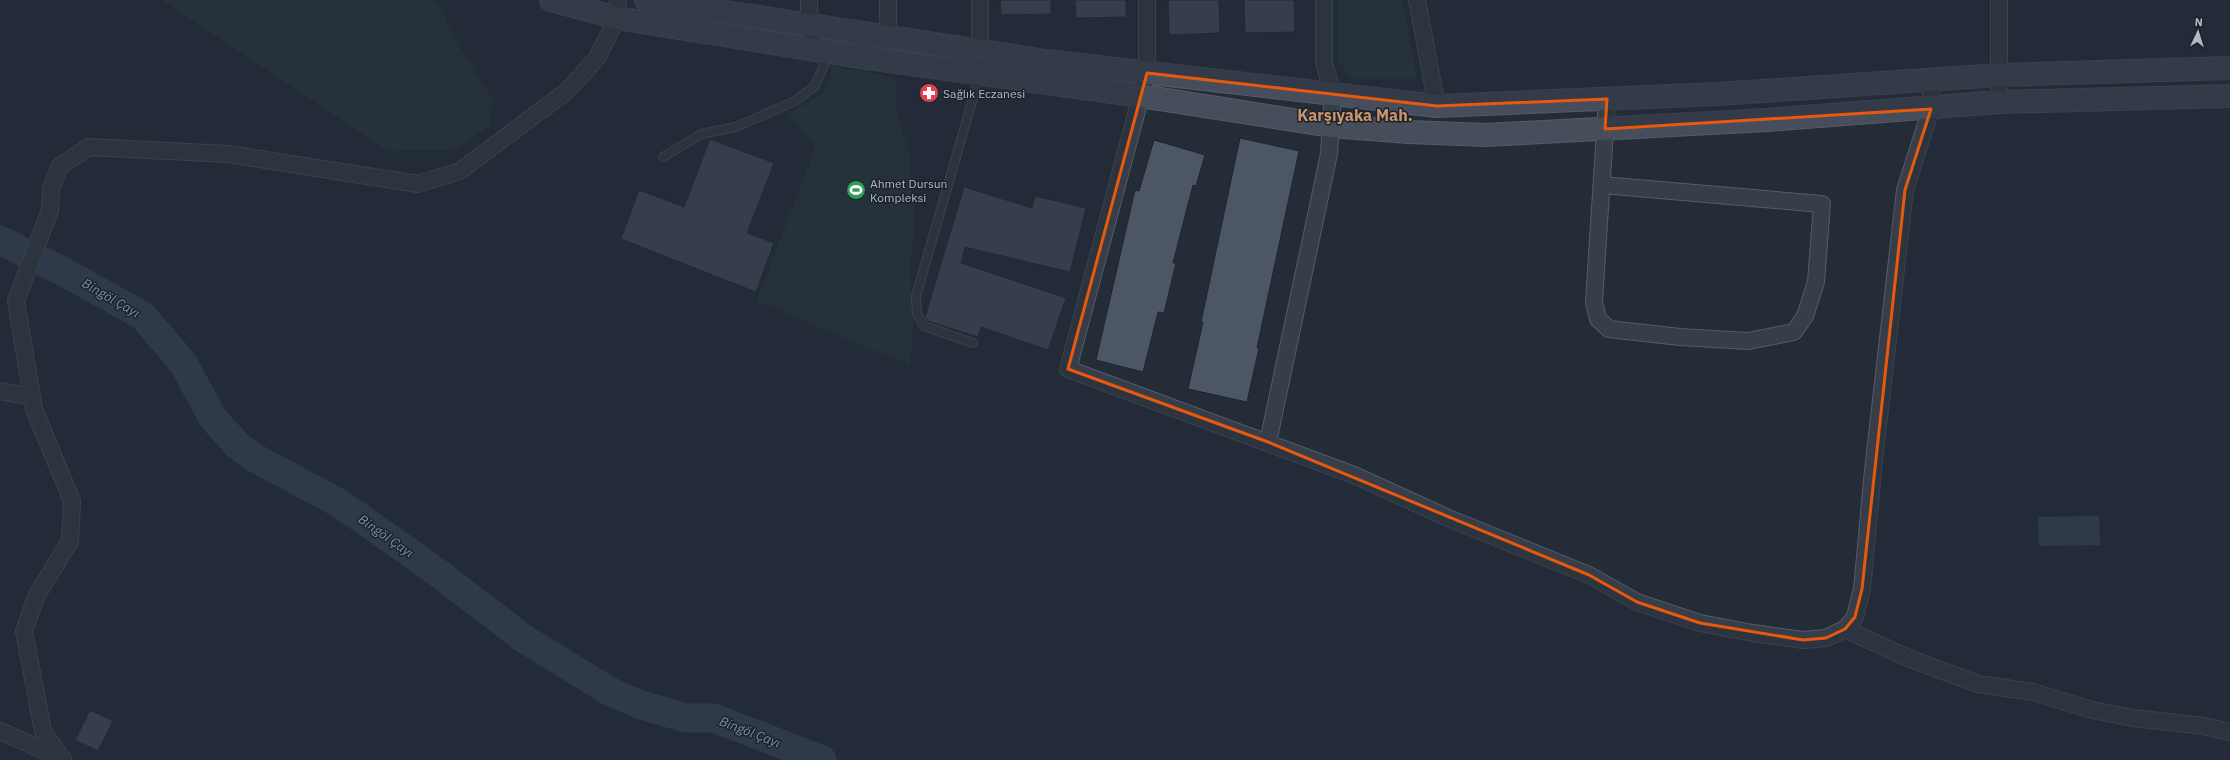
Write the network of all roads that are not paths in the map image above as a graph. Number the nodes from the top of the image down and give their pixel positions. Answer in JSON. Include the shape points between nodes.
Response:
{"nodes":[{"id":1,"x":551,"y":0,"type":"edge"},
{"id":2,"x":646,"y":0,"type":"edge"},
{"id":3,"x":809,"y":0,"type":"edge"},
{"id":4,"x":888,"y":0,"type":"edge"},
{"id":5,"x":980,"y":0,"type":"edge"},
{"id":6,"x":1147,"y":0,"type":"edge"},
{"id":7,"x":1324,"y":0,"type":"edge"},
{"id":8,"x":1417,"y":0,"type":"edge"},
{"id":9,"x":1999,"y":0,"type":"edge"},
{"id":10,"x":618,"y":9,"type":"edge"},
{"id":11,"x":809,"y":24,"type":"junction"},
{"id":12,"x":888,"y":37,"type":"junction"},
{"id":13,"x":816,"y":50,"type":"junction"},
{"id":14,"x":980,"y":51,"type":"junction"},
{"id":15,"x":2230,"y":68,"type":"edge"},
{"id":16,"x":1147,"y":72,"type":"junction"},
{"id":17,"x":980,"y":74,"type":"junction"},
{"id":18,"x":1999,"y":75,"type":"junction"},
{"id":19,"x":1931,"y":79,"type":"junction"},
{"id":20,"x":1333,"y":94,"type":"junction"},
{"id":21,"x":1141,"y":96,"type":"junction"},
{"id":22,"x":2230,"y":96,"type":"edge"},
{"id":23,"x":1607,"y":99,"type":"junction"},
{"id":24,"x":1999,"y":102,"type":"junction"},
{"id":25,"x":1437,"y":106,"type":"junction"},
{"id":26,"x":1931,"y":109,"type":"junction"},
{"id":27,"x":1331,"y":126,"type":"junction"},
{"id":28,"x":1605,"y":129,"type":"junction"},
{"id":29,"x":663,"y":158,"type":"dead end"},
{"id":30,"x":1602,"y":185,"type":"junction"},
{"id":31,"x":973,"y":343,"type":"dead end"},
{"id":32,"x":0,"y":391,"type":"edge"},
{"id":33,"x":32,"y":397,"type":"junction"},
{"id":34,"x":1268,"y":442,"type":"junction"},
{"id":35,"x":1845,"y":629,"type":"junction"},
{"id":36,"x":0,"y":731,"type":"edge"},
{"id":37,"x":2230,"y":732,"type":"edge"},
{"id":38,"x":63,"y":760,"type":"edge"}],
"edges":[{"from":1,"to":10,"type":"street"},
{"from":2,"to":11,"type":"street"},
{"from":3,"to":11,"type":"street"},
{"from":4,"to":12,"type":"street"},
{"from":5,"to":14,"type":"street"},
{"from":6,"to":16,"type":"street"},
{"from":7,"to":20,"type":"street","via":[[1324,64]]},
{"from":8,"to":25,"type":"street"},
{"from":9,"to":18,"type":"street"},
{"from":10,"to":13,"type":"street"},
{"from":10,"to":33,"type":"street","via":[[597,58],[567,91],[460,171],[418,184],[228,154],[89,147],[60,166],[51,188],[50,210],[16,301]]},
{"from":11,"to":12,"type":"street"},
{"from":11,"to":13,"type":"street"},
{"from":12,"to":14,"type":"street"},
{"from":13,"to":17,"type":"street"},
{"from":13,"to":29,"type":"lane","via":[[825,63],[815,86],[795,101],[736,127],[701,134]]},
{"from":14,"to":16,"type":"street"},
{"from":14,"to":17,"type":"street"},
{"from":15,"to":18,"type":"street"},
{"from":16,"to":20,"type":"street"},
{"from":16,"to":21,"type":"street"},
{"from":17,"to":21,"type":"street"},
{"from":17,"to":31,"type":"lane","via":[[916,296],[917,314],[924,326]]},
{"from":18,"to":19,"type":"street"},
{"from":18,"to":24,"type":"street"},
{"from":19,"to":23,"type":"street"},
{"from":19,"to":26,"type":"street"},
{"from":20,"to":25,"type":"street"},
{"from":20,"to":27,"type":"street"},
{"from":21,"to":27,"type":"street"},
{"from":21,"to":34,"type":"street","via":[[1068,368]]},
{"from":22,"to":24,"type":"street"},
{"from":23,"to":25,"type":"street"},
{"from":23,"to":28,"type":"street"},
{"from":24,"to":26,"type":"street"},
{"from":26,"to":28,"type":"street"},
{"from":26,"to":35,"type":"street","via":[[1905,190],[1862,589],[1855,617]]},
{"from":27,"to":28,"type":"street","via":[[1486,135]]},
{"from":27,"to":34,"type":"street","via":[[1330,154]]},
{"from":28,"to":30,"type":"street"},
{"from":30,"to":30,"type":"street","via":[[1594,302],[1598,319],[1609,329],[1748,341],[1794,332],[1806,316],[1816,282],[1822,204]]},
{"from":32,"to":33,"type":"street"},
{"from":33,"to":38,"type":"street","via":[[34,409],[72,501],[70,541],[37,595],[24,631],[43,731]]},
{"from":34,"to":35,"type":"street","via":[[1588,575],[1637,602],[1686,618],[1753,633],[1803,640],[1826,638]]},
{"from":35,"to":37,"type":"street","via":[[1908,658],[1978,684],[2033,692],[2092,710],[2133,718],[2204,726]]},
{"from":36,"to":38,"type":"street"}]}
